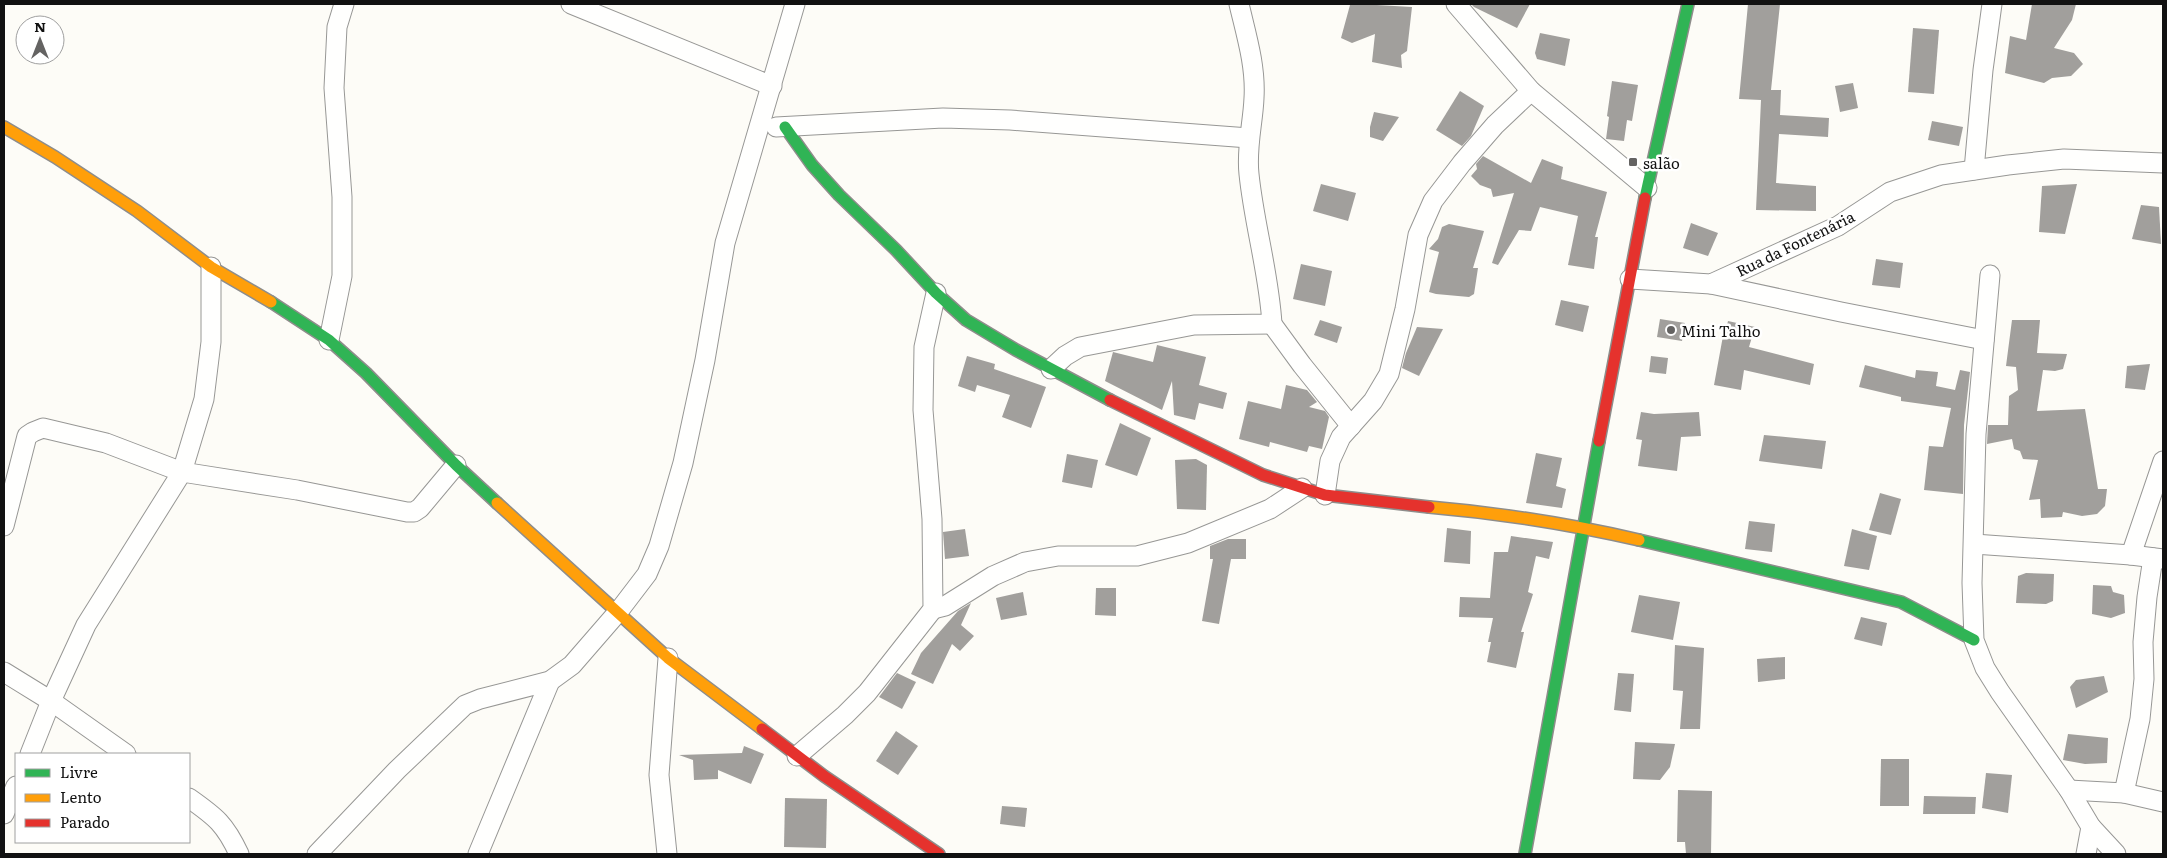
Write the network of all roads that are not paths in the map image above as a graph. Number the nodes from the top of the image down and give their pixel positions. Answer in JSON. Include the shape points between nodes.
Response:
{"nodes":[{"id":1,"x":344,"y":4,"type":"edge"},
{"id":2,"x":571,"y":4,"type":"edge"},
{"id":3,"x":795,"y":4,"type":"edge"},
{"id":4,"x":1239,"y":4,"type":"edge"},
{"id":5,"x":1456,"y":4,"type":"edge"},
{"id":6,"x":1688,"y":4,"type":"edge"},
{"id":7,"x":1992,"y":4,"type":"edge"},
{"id":8,"x":772,"y":86,"type":"junction"},
{"id":9,"x":1531,"y":91,"type":"junction"},
{"id":10,"x":760,"y":126,"type":"junction"},
{"id":11,"x":4,"y":127,"type":"edge"},
{"id":12,"x":785,"y":128,"type":"junction"},
{"id":13,"x":1249,"y":138,"type":"junction"},
{"id":14,"x":2163,"y":163,"type":"edge"},
{"id":15,"x":1974,"y":170,"type":"junction"},
{"id":16,"x":1648,"y":188,"type":"junction"},
{"id":17,"x":212,"y":267,"type":"junction"},
{"id":18,"x":1990,"y":275,"type":"dead end"},
{"id":19,"x":1630,"y":279,"type":"junction"},
{"id":20,"x":1711,"y":284,"type":"junction"},
{"id":21,"x":936,"y":293,"type":"junction"},
{"id":22,"x":1272,"y":324,"type":"junction"},
{"id":23,"x":329,"y":340,"type":"junction"},
{"id":24,"x":1984,"y":340,"type":"junction"},
{"id":25,"x":1051,"y":369,"type":"junction"},
{"id":26,"x":1351,"y":426,"type":"junction"},
{"id":27,"x":2163,"y":461,"type":"edge"},
{"id":28,"x":456,"y":465,"type":"junction"},
{"id":29,"x":182,"y":472,"type":"junction"},
{"id":30,"x":1302,"y":488,"type":"junction"},
{"id":31,"x":1326,"y":495,"type":"junction"},
{"id":32,"x":4,"y":526,"type":"edge"},
{"id":33,"x":1583,"y":527,"type":"junction"},
{"id":34,"x":1974,"y":544,"type":"junction"},
{"id":35,"x":2132,"y":555,"type":"junction"},
{"id":36,"x":2158,"y":558,"type":"edge"},
{"id":37,"x":933,"y":610,"type":"junction"},
{"id":38,"x":618,"y":612,"type":"junction"},
{"id":39,"x":1974,"y":640,"type":"junction"},
{"id":40,"x":668,"y":658,"type":"junction"},
{"id":41,"x":4,"y":672,"type":"edge"},
{"id":42,"x":550,"y":682,"type":"junction"},
{"id":43,"x":51,"y":701,"type":"junction"},
{"id":44,"x":30,"y":753,"type":"edge"},
{"id":45,"x":125,"y":753,"type":"edge"},
{"id":46,"x":797,"y":756,"type":"junction"},
{"id":47,"x":15,"y":788,"type":"edge"},
{"id":48,"x":2069,"y":790,"type":"junction"},
{"id":49,"x":2124,"y":793,"type":"junction"},
{"id":50,"x":190,"y":799,"type":"edge"},
{"id":51,"x":2163,"y":802,"type":"edge"},
{"id":52,"x":4,"y":814,"type":"edge"},
{"id":53,"x":2091,"y":827,"type":"junction"},
{"id":54,"x":239,"y":854,"type":"edge"},
{"id":55,"x":317,"y":854,"type":"edge"},
{"id":56,"x":478,"y":854,"type":"edge"},
{"id":57,"x":667,"y":854,"type":"edge"},
{"id":58,"x":939,"y":854,"type":"edge"},
{"id":59,"x":1526,"y":854,"type":"edge"},
{"id":60,"x":2086,"y":854,"type":"edge"},
{"id":61,"x":2116,"y":854,"type":"edge"}],
"edges":[{"from":1,"to":23,"type":"street","via":[[337,27],[334,88],[342,197],[342,276]]},
{"from":2,"to":8,"type":"street"},
{"from":3,"to":8,"type":"street"},
{"from":4,"to":13,"type":"street","via":[[1254,96]]},
{"from":5,"to":9,"type":"street"},
{"from":6,"to":16,"type":"street"},
{"from":7,"to":15,"type":"street"},
{"from":8,"to":10,"type":"street"},
{"from":9,"to":16,"type":"street"},
{"from":9,"to":26,"type":"street","via":[[1495,125],[1433,201],[1418,236],[1389,374],[1373,401]]},
{"from":10,"to":12,"type":"street"},
{"from":10,"to":38,"type":"street","via":[[725,243],[683,463],[647,574]]},
{"from":11,"to":17,"type":"street","via":[[137,211]]},
{"from":12,"to":13,"type":"street","via":[[943,118],[1030,121]]},
{"from":12,"to":21,"type":"street","via":[[839,195]]},
{"from":13,"to":22,"type":"street","via":[[1248,171]]},
{"from":14,"to":15,"type":"street","name":"Rua da Fontenária","via":[[2064,159]]},
{"from":15,"to":20,"type":"street","name":"Rua da Fontenária","via":[[1941,176],[1890,192],[1838,226]]},
{"from":16,"to":19,"type":"street"},
{"from":17,"to":23,"type":"street"},
{"from":17,"to":29,"type":"street","via":[[211,342],[204,399]]},
{"from":18,"to":24,"type":"street"},
{"from":19,"to":20,"type":"street","name":"Rua da Fontenária"},
{"from":19,"to":33,"type":"street"},
{"from":20,"to":24,"type":"street"},
{"from":21,"to":25,"type":"street","via":[[966,320]]},
{"from":21,"to":37,"type":"street","via":[[924,347],[923,410],[932,519]]},
{"from":22,"to":25,"type":"street","via":[[1194,325],[1080,347]]},
{"from":22,"to":26,"type":"street"},
{"from":23,"to":28,"type":"street"},
{"from":24,"to":34,"type":"street","via":[[1976,434]]},
{"from":25,"to":30,"type":"street","via":[[1264,475]]},
{"from":26,"to":31,"type":"street","via":[[1330,461]]},
{"from":27,"to":35,"type":"street"},
{"from":28,"to":29,"type":"street","via":[[414,512]]},
{"from":28,"to":38,"type":"street"},
{"from":29,"to":32,"type":"street","via":[[106,443],[44,428],[27,436]]},
{"from":29,"to":43,"type":"street","via":[[86,625]]},
{"from":30,"to":31,"type":"street"},
{"from":30,"to":37,"type":"street","via":[[1270,509],[1188,543],[1137,556],[1058,556],[1024,562]]},
{"from":31,"to":33,"type":"street","via":[[1496,513]]},
{"from":33,"to":39,"type":"street","via":[[1902,602]]},
{"from":33,"to":59,"type":"street"},
{"from":34,"to":35,"type":"street"},
{"from":34,"to":39,"type":"street"},
{"from":35,"to":36,"type":"street"},
{"from":36,"to":49,"type":"street","via":[[2146,597],[2140,719]]},
{"from":37,"to":46,"type":"street","via":[[867,694]]},
{"from":38,"to":40,"type":"street"},
{"from":38,"to":42,"type":"street","via":[[572,664]]},
{"from":39,"to":48,"type":"street","via":[[1985,668],[2000,692]]},
{"from":40,"to":46,"type":"street"},
{"from":40,"to":57,"type":"street","via":[[659,775]]},
{"from":41,"to":43,"type":"street"},
{"from":42,"to":55,"type":"street","via":[[465,706],[397,770]]},
{"from":42,"to":56,"type":"street"},
{"from":43,"to":44,"type":"street"},
{"from":43,"to":45,"type":"street"},
{"from":46,"to":58,"type":"street"},
{"from":47,"to":52,"type":"street"},
{"from":48,"to":49,"type":"street"},
{"from":48,"to":53,"type":"street"},
{"from":49,"to":51,"type":"street"},
{"from":50,"to":54,"type":"street","via":[[215,816],[228,831]]},
{"from":53,"to":60,"type":"street"},
{"from":53,"to":61,"type":"street"}]}
